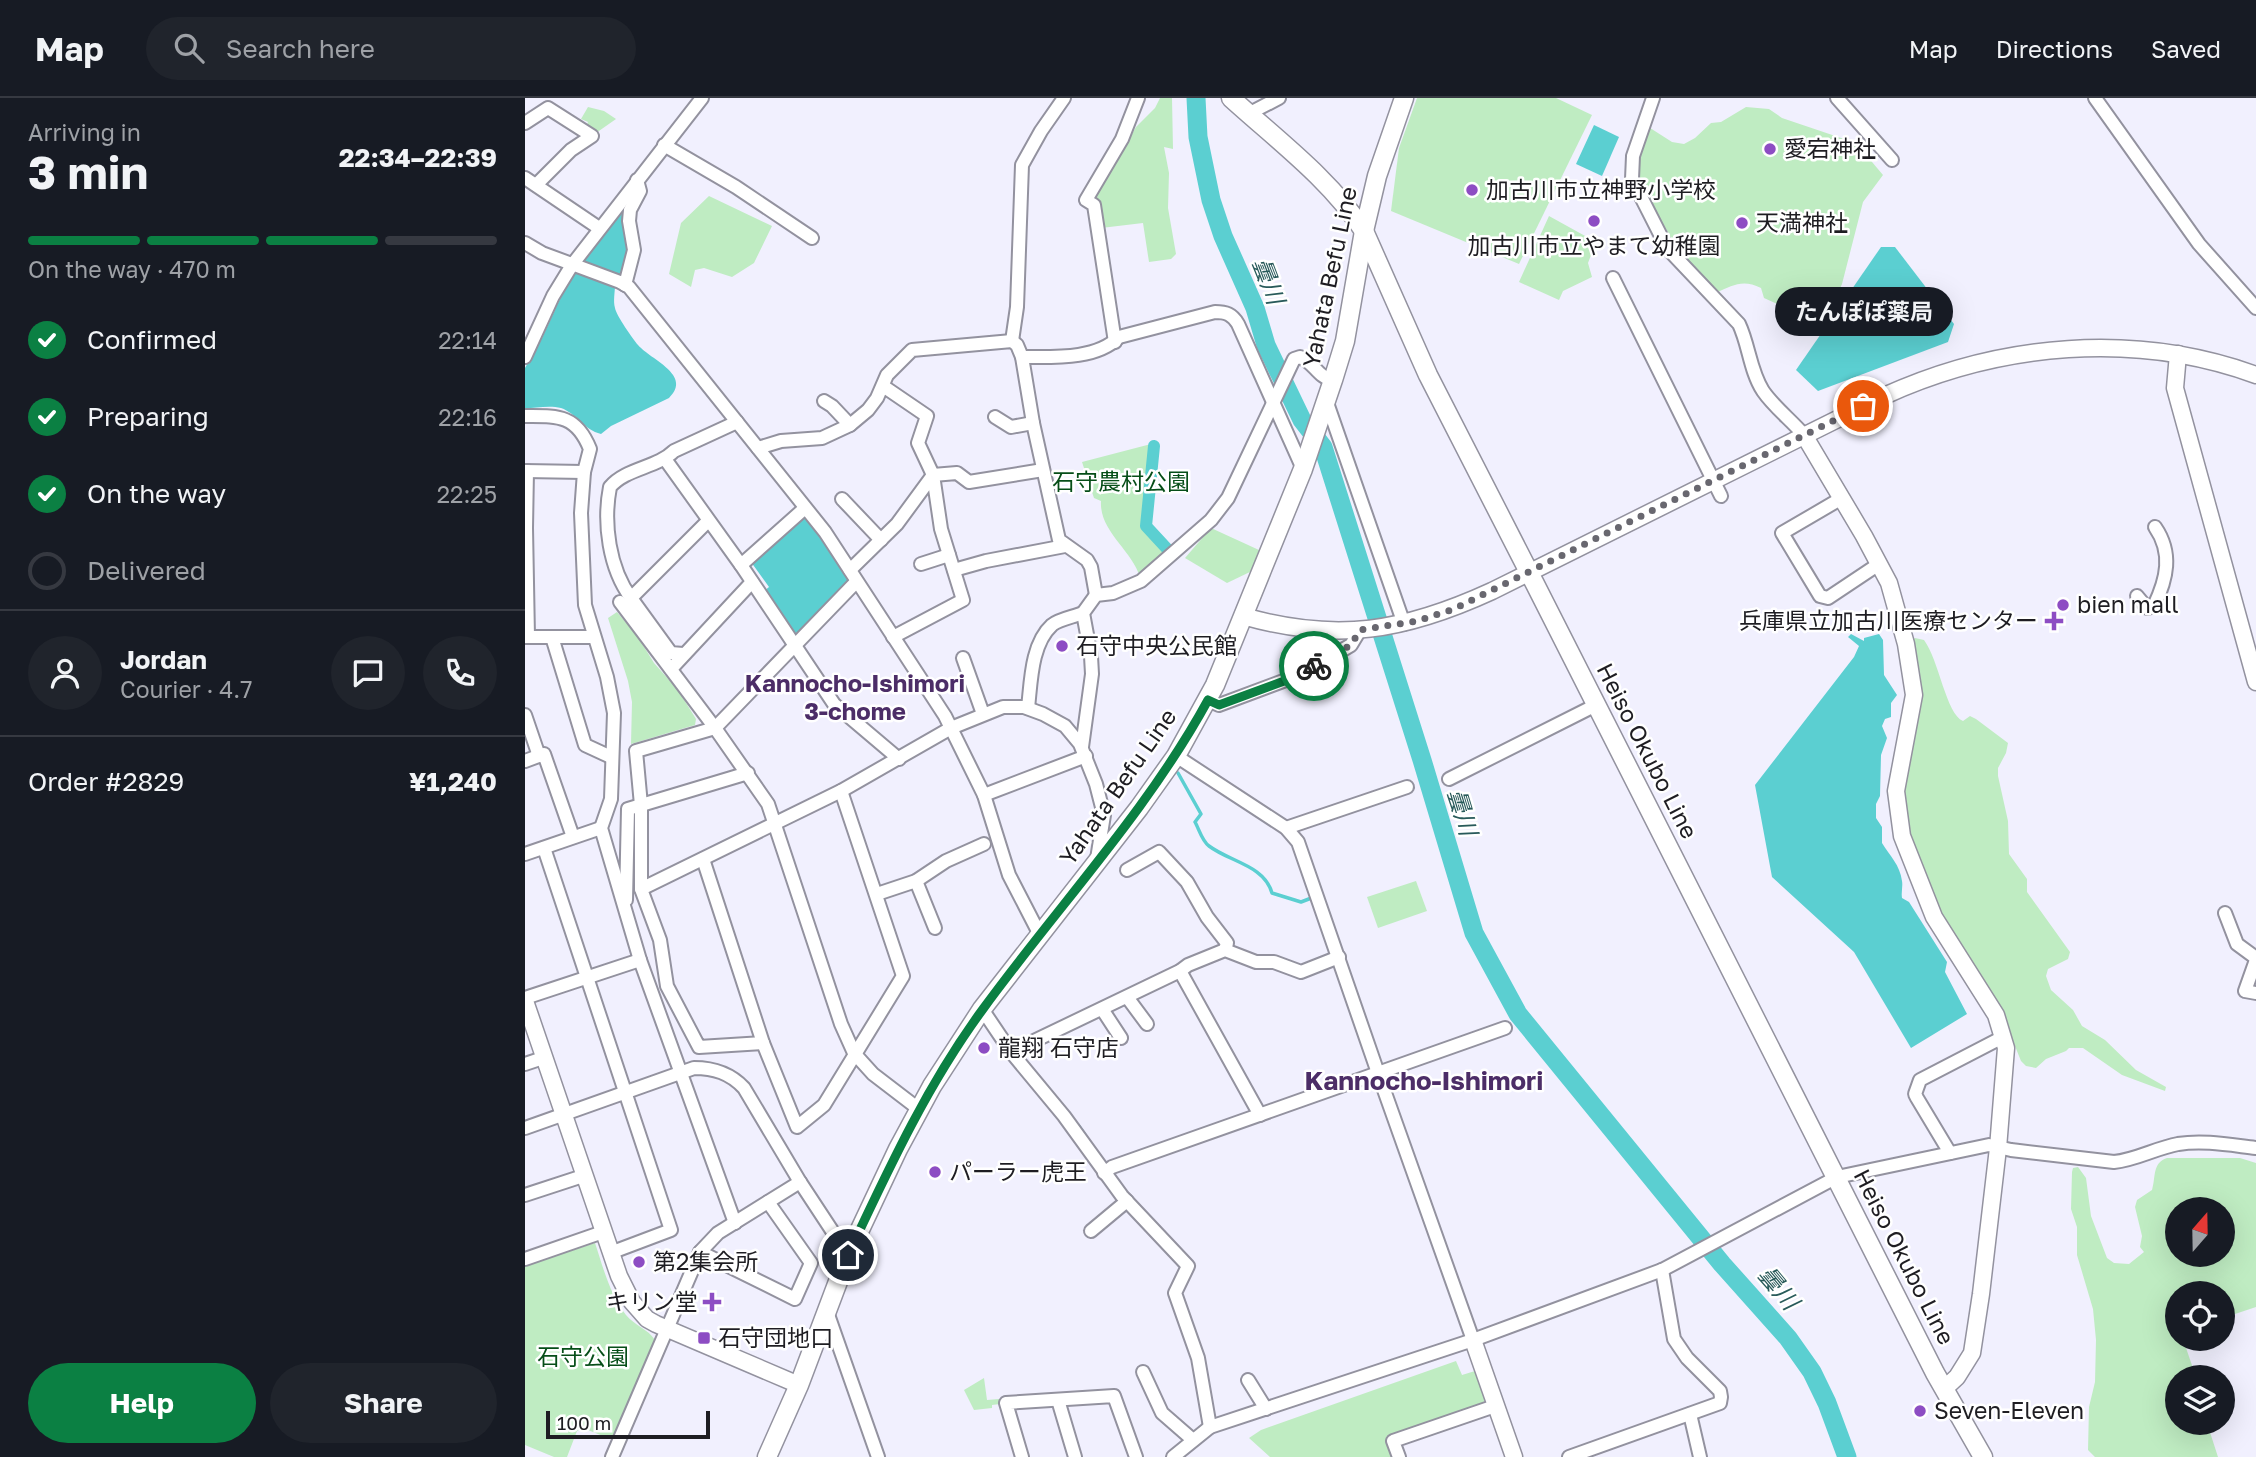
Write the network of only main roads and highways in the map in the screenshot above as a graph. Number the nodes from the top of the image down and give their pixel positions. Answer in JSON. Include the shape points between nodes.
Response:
{"nodes":[{"id":1,"x":1230,"y":98,"type":"edge"},
{"id":2,"x":1404,"y":98,"type":"edge"},
{"id":3,"x":1364,"y":230,"type":"junction"},
{"id":4,"x":767,"y":1457,"type":"edge"},
{"id":5,"x":1983,"y":1457,"type":"edge"}],
"edges":[{"from":1,"to":3,"type":"main road","name":"Heiso Okubo Line","via":[[1326,185]]},
{"from":2,"to":3,"type":"main road","name":"Yahata Befu Line"},
{"from":3,"to":4,"type":"main road","name":"Yahata Befu Line","via":[[1345,341],[1327,400],[1208,700],[1139,808],[982,1009],[919,1110],[848,1255]]},
{"from":3,"to":5,"type":"main road","name":"Heiso Okubo Line","via":[[1428,375],[1944,1389]]}]}
